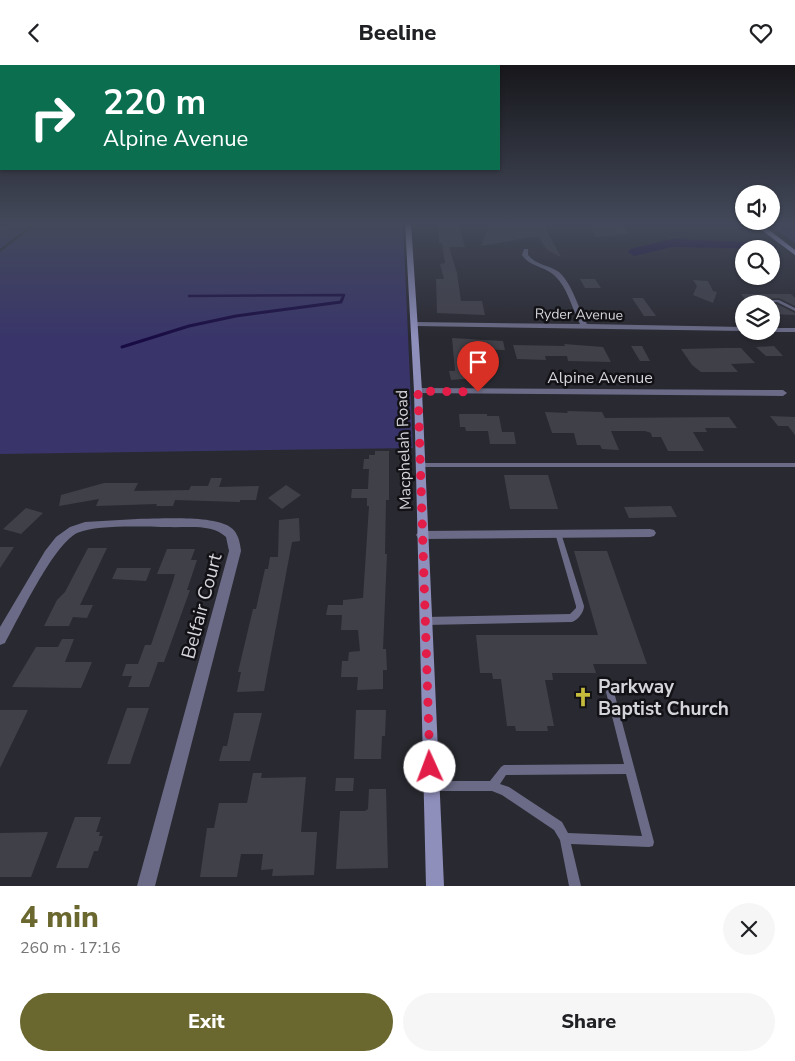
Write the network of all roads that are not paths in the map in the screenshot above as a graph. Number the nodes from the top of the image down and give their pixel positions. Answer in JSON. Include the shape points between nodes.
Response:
{"nodes":[{"id":1,"x":411,"y":261,"type":"edge"},
{"id":2,"x":532,"y":261,"type":"edge"},
{"id":3,"x":780,"y":302,"type":"edge"},
{"id":4,"x":795,"y":310,"type":"edge"},
{"id":5,"x":415,"y":324,"type":"junction"},
{"id":6,"x":585,"y":327,"type":"junction"},
{"id":7,"x":735,"y":329,"type":"edge"},
{"id":8,"x":780,"y":330,"type":"edge"},
{"id":9,"x":795,"y":330,"type":"edge"},
{"id":10,"x":418,"y":391,"type":"junction"},
{"id":11,"x":783,"y":393,"type":"dead end"},
{"id":12,"x":420,"y":465,"type":"junction"},
{"id":13,"x":795,"y":465,"type":"edge"},
{"id":14,"x":558,"y":533,"type":"junction"},
{"id":15,"x":650,"y":533,"type":"dead end"},
{"id":16,"x":422,"y":535,"type":"junction"},
{"id":17,"x":425,"y":621,"type":"junction"},
{"id":18,"x":0,"y":639,"type":"edge"},
{"id":19,"x":610,"y":692,"type":"dead end"},
{"id":20,"x":630,"y":769,"type":"junction"},
{"id":21,"x":431,"y":786,"type":"junction"},
{"id":22,"x":492,"y":786,"type":"junction"},
{"id":23,"x":565,"y":838,"type":"junction"},
{"id":24,"x":146,"y":886,"type":"edge"},
{"id":25,"x":435,"y":886,"type":"edge"},
{"id":26,"x":575,"y":886,"type":"edge"}],
"edges":[{"from":1,"to":5,"type":"street","name":"Macphelah Road"},
{"from":2,"to":6,"type":"street","via":[[559,277]]},
{"from":3,"to":4,"type":"lane"},
{"from":5,"to":6,"type":"street","name":"Ryder Avenue"},
{"from":5,"to":10,"type":"street","name":"Macphelah Road"},
{"from":6,"to":7,"type":"street","name":"Ryder Avenue"},
{"from":8,"to":9,"type":"street"},
{"from":10,"to":11,"type":"street","name":"Alpine Avenue"},
{"from":10,"to":12,"type":"street","name":"Macphelah Road"},
{"from":12,"to":13,"type":"lane"},
{"from":12,"to":16,"type":"street","name":"Macphelah Road"},
{"from":14,"to":15,"type":"street"},
{"from":14,"to":16,"type":"street"},
{"from":14,"to":17,"type":"lane","via":[[580,606],[572,618]]},
{"from":16,"to":17,"type":"street","name":"Macphelah Road"},
{"from":17,"to":21,"type":"street","name":"Macphelah Road"},
{"from":18,"to":24,"type":"street","name":"Belfair Court","via":[[49,554],[74,530],[94,525],[204,524],[217,525],[232,533],[236,551]]},
{"from":19,"to":20,"type":"lane"},
{"from":20,"to":22,"type":"lane","via":[[504,770]]},
{"from":20,"to":23,"type":"lane","via":[[649,842]]},
{"from":21,"to":22,"type":"lane"},
{"from":21,"to":25,"type":"street","name":"Macphelah Road"},
{"from":22,"to":23,"type":"lane","via":[[558,826]]},
{"from":23,"to":26,"type":"lane"}]}
